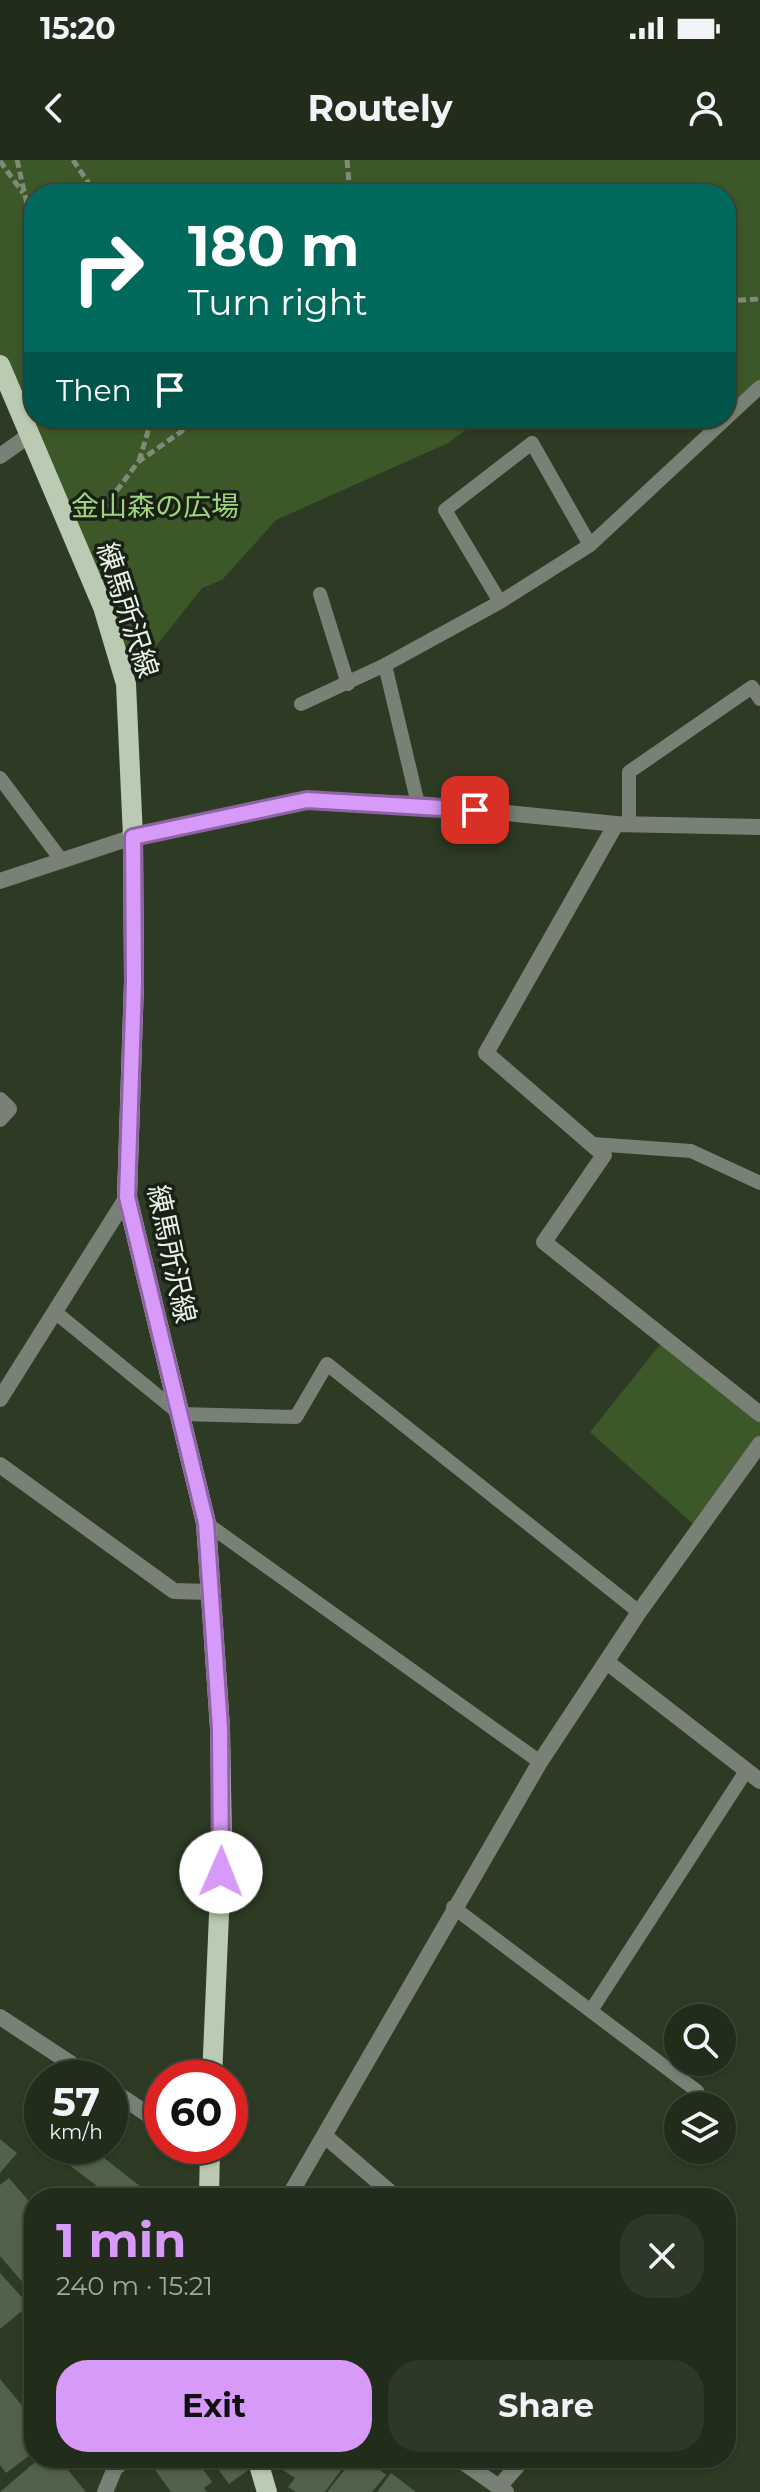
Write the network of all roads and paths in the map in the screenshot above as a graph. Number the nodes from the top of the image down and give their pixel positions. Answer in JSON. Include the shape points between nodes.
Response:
{"nodes":[{"id":1,"x":17,"y":160,"type":"edge"},
{"id":2,"x":73,"y":160,"type":"edge"},
{"id":3,"x":347,"y":160,"type":"edge"},
{"id":4,"x":0,"y":161,"type":"edge"},
{"id":5,"x":89,"y":184,"type":"edge"},
{"id":6,"x":349,"y":184,"type":"edge"},
{"id":7,"x":24,"y":190,"type":"edge"},
{"id":8,"x":24,"y":195,"type":"edge"},
{"id":9,"x":760,"y":299,"type":"edge"},
{"id":10,"x":736,"y":300,"type":"edge"},
{"id":11,"x":0,"y":365,"type":"edge"},
{"id":12,"x":760,"y":387,"type":"edge"},
{"id":13,"x":736,"y":409,"type":"edge"},
{"id":14,"x":24,"y":418,"type":"edge"},
{"id":15,"x":28,"y":428,"type":"edge"},
{"id":16,"x":149,"y":428,"type":"edge"},
{"id":17,"x":186,"y":428,"type":"edge"},
{"id":18,"x":716,"y":428,"type":"edge"},
{"id":19,"x":31,"y":434,"type":"junction"},
{"id":20,"x":0,"y":456,"type":"edge"},
{"id":21,"x":138,"y":462,"type":"junction"},
{"id":22,"x":77,"y":543,"type":"junction"},
{"id":23,"x":590,"y":545,"type":"junction"},
{"id":24,"x":320,"y":594,"type":"dead end"},
{"id":25,"x":500,"y":602,"type":"junction"},
{"id":26,"x":385,"y":665,"type":"junction"},
{"id":27,"x":348,"y":684,"type":"junction"},
{"id":28,"x":760,"y":699,"type":"edge"},
{"id":29,"x":301,"y":704,"type":"dead end"},
{"id":30,"x":0,"y":778,"type":"edge"},
{"id":31,"x":418,"y":804,"type":"junction"},
{"id":32,"x":622,"y":824,"type":"junction"},
{"id":33,"x":760,"y":827,"type":"edge"},
{"id":34,"x":133,"y":837,"type":"junction"},
{"id":35,"x":62,"y":861,"type":"junction"},
{"id":36,"x":0,"y":881,"type":"edge"},
{"id":37,"x":0,"y":1100,"type":"edge"},
{"id":38,"x":0,"y":1119,"type":"edge"},
{"id":39,"x":593,"y":1144,"type":"junction"},
{"id":40,"x":760,"y":1183,"type":"edge"},
{"id":41,"x":127,"y":1197,"type":"junction"},
{"id":42,"x":55,"y":1312,"type":"junction"},
{"id":43,"x":0,"y":1399,"type":"edge"},
{"id":44,"x":180,"y":1414,"type":"junction"},
{"id":45,"x":760,"y":1414,"type":"edge"},
{"id":46,"x":760,"y":1444,"type":"edge"},
{"id":47,"x":0,"y":1465,"type":"edge"},
{"id":48,"x":206,"y":1523,"type":"junction"},
{"id":49,"x":210,"y":1592,"type":"junction"},
{"id":50,"x":639,"y":1612,"type":"junction"},
{"id":51,"x":608,"y":1663,"type":"junction"},
{"id":52,"x":540,"y":1762,"type":"junction"},
{"id":53,"x":753,"y":1776,"type":"edge"},
{"id":54,"x":453,"y":1907,"type":"junction"},
{"id":55,"x":592,"y":2009,"type":"junction"},
{"id":56,"x":0,"y":2017,"type":"edge"},
{"id":57,"x":66,"y":2060,"type":"edge"},
{"id":58,"x":213,"y":2060,"type":"edge"},
{"id":59,"x":697,"y":2091,"type":"dead end"},
{"id":60,"x":326,"y":2137,"type":"junction"},
{"id":61,"x":206,"y":2164,"type":"edge"},
{"id":62,"x":208,"y":2188,"type":"edge"},
{"id":63,"x":294,"y":2188,"type":"edge"},
{"id":64,"x":385,"y":2188,"type":"edge"},
{"id":65,"x":115,"y":2468,"type":"edge"},
{"id":66,"x":260,"y":2468,"type":"edge"},
{"id":67,"x":472,"y":2468,"type":"edge"},
{"id":68,"x":517,"y":2468,"type":"edge"},
{"id":69,"x":502,"y":2489,"type":"edge"},
{"id":70,"x":105,"y":2492,"type":"edge"},
{"id":71,"x":267,"y":2492,"type":"edge"}],
"edges":[{"from":1,"to":7,"type":"path"},
{"from":2,"to":5,"type":"path"},
{"from":3,"to":6,"type":"path"},
{"from":4,"to":8,"type":"path"},
{"from":9,"to":10,"type":"path"},
{"from":11,"to":14,"type":"main road","name":"練馬所沢線"},
{"from":12,"to":13,"type":"lane"},
{"from":15,"to":19,"type":"main road","name":"練馬所沢線"},
{"from":16,"to":21,"type":"path"},
{"from":17,"to":21,"type":"path"},
{"from":18,"to":23,"type":"lane"},
{"from":19,"to":20,"type":"street"},
{"from":19,"to":22,"type":"main road","name":"練馬所沢線"},
{"from":21,"to":22,"type":"path"},
{"from":22,"to":34,"type":"main road","name":"練馬所沢線","via":[[126,684]]},
{"from":23,"to":25,"type":"lane"},
{"from":23,"to":25,"type":"lane","via":[[532,443],[445,510]]},
{"from":24,"to":27,"type":"lane"},
{"from":25,"to":26,"type":"lane"},
{"from":26,"to":27,"type":"lane"},
{"from":26,"to":31,"type":"lane"},
{"from":27,"to":29,"type":"lane"},
{"from":28,"to":32,"type":"lane","via":[[752,687],[629,772]]},
{"from":30,"to":35,"type":"lane"},
{"from":31,"to":32,"type":"street"},
{"from":31,"to":34,"type":"street","via":[[307,800]]},
{"from":32,"to":33,"type":"street"},
{"from":32,"to":39,"type":"street","via":[[486,1053]]},
{"from":34,"to":35,"type":"street"},
{"from":34,"to":41,"type":"main road","name":"練馬所沢線"},
{"from":35,"to":36,"type":"street"},
{"from":37,"to":38,"type":"street","via":[[9,1109]]},
{"from":39,"to":40,"type":"lane","via":[[691,1151]]},
{"from":39,"to":45,"type":"street","via":[[604,1155],[544,1242]]},
{"from":41,"to":42,"type":"street"},
{"from":41,"to":44,"type":"main road","name":"練馬所沢線"},
{"from":42,"to":43,"type":"street"},
{"from":42,"to":44,"type":"lane"},
{"from":44,"to":48,"type":"main road","name":"練馬所沢線"},
{"from":44,"to":50,"type":"lane","via":[[296,1417],[327,1364]]},
{"from":46,"to":50,"type":"street"},
{"from":47,"to":49,"type":"street","via":[[174,1591]]},
{"from":48,"to":49,"type":"main road","name":"練馬所沢線"},
{"from":48,"to":52,"type":"lane"},
{"from":49,"to":58,"type":"main road","name":"練馬所沢線","via":[[222,1844]]},
{"from":50,"to":51,"type":"street"},
{"from":51,"to":52,"type":"street"},
{"from":51,"to":53,"type":"street"},
{"from":52,"to":54,"type":"street"},
{"from":53,"to":55,"type":"lane"},
{"from":54,"to":55,"type":"lane"},
{"from":54,"to":60,"type":"street"},
{"from":55,"to":59,"type":"lane"},
{"from":56,"to":57,"type":"street"},
{"from":60,"to":63,"type":"street"},
{"from":60,"to":64,"type":"street"},
{"from":61,"to":62,"type":"main road"},
{"from":65,"to":70,"type":"street"},
{"from":66,"to":71,"type":"main road"},
{"from":67,"to":69,"type":"street"},
{"from":68,"to":69,"type":"street"}]}
